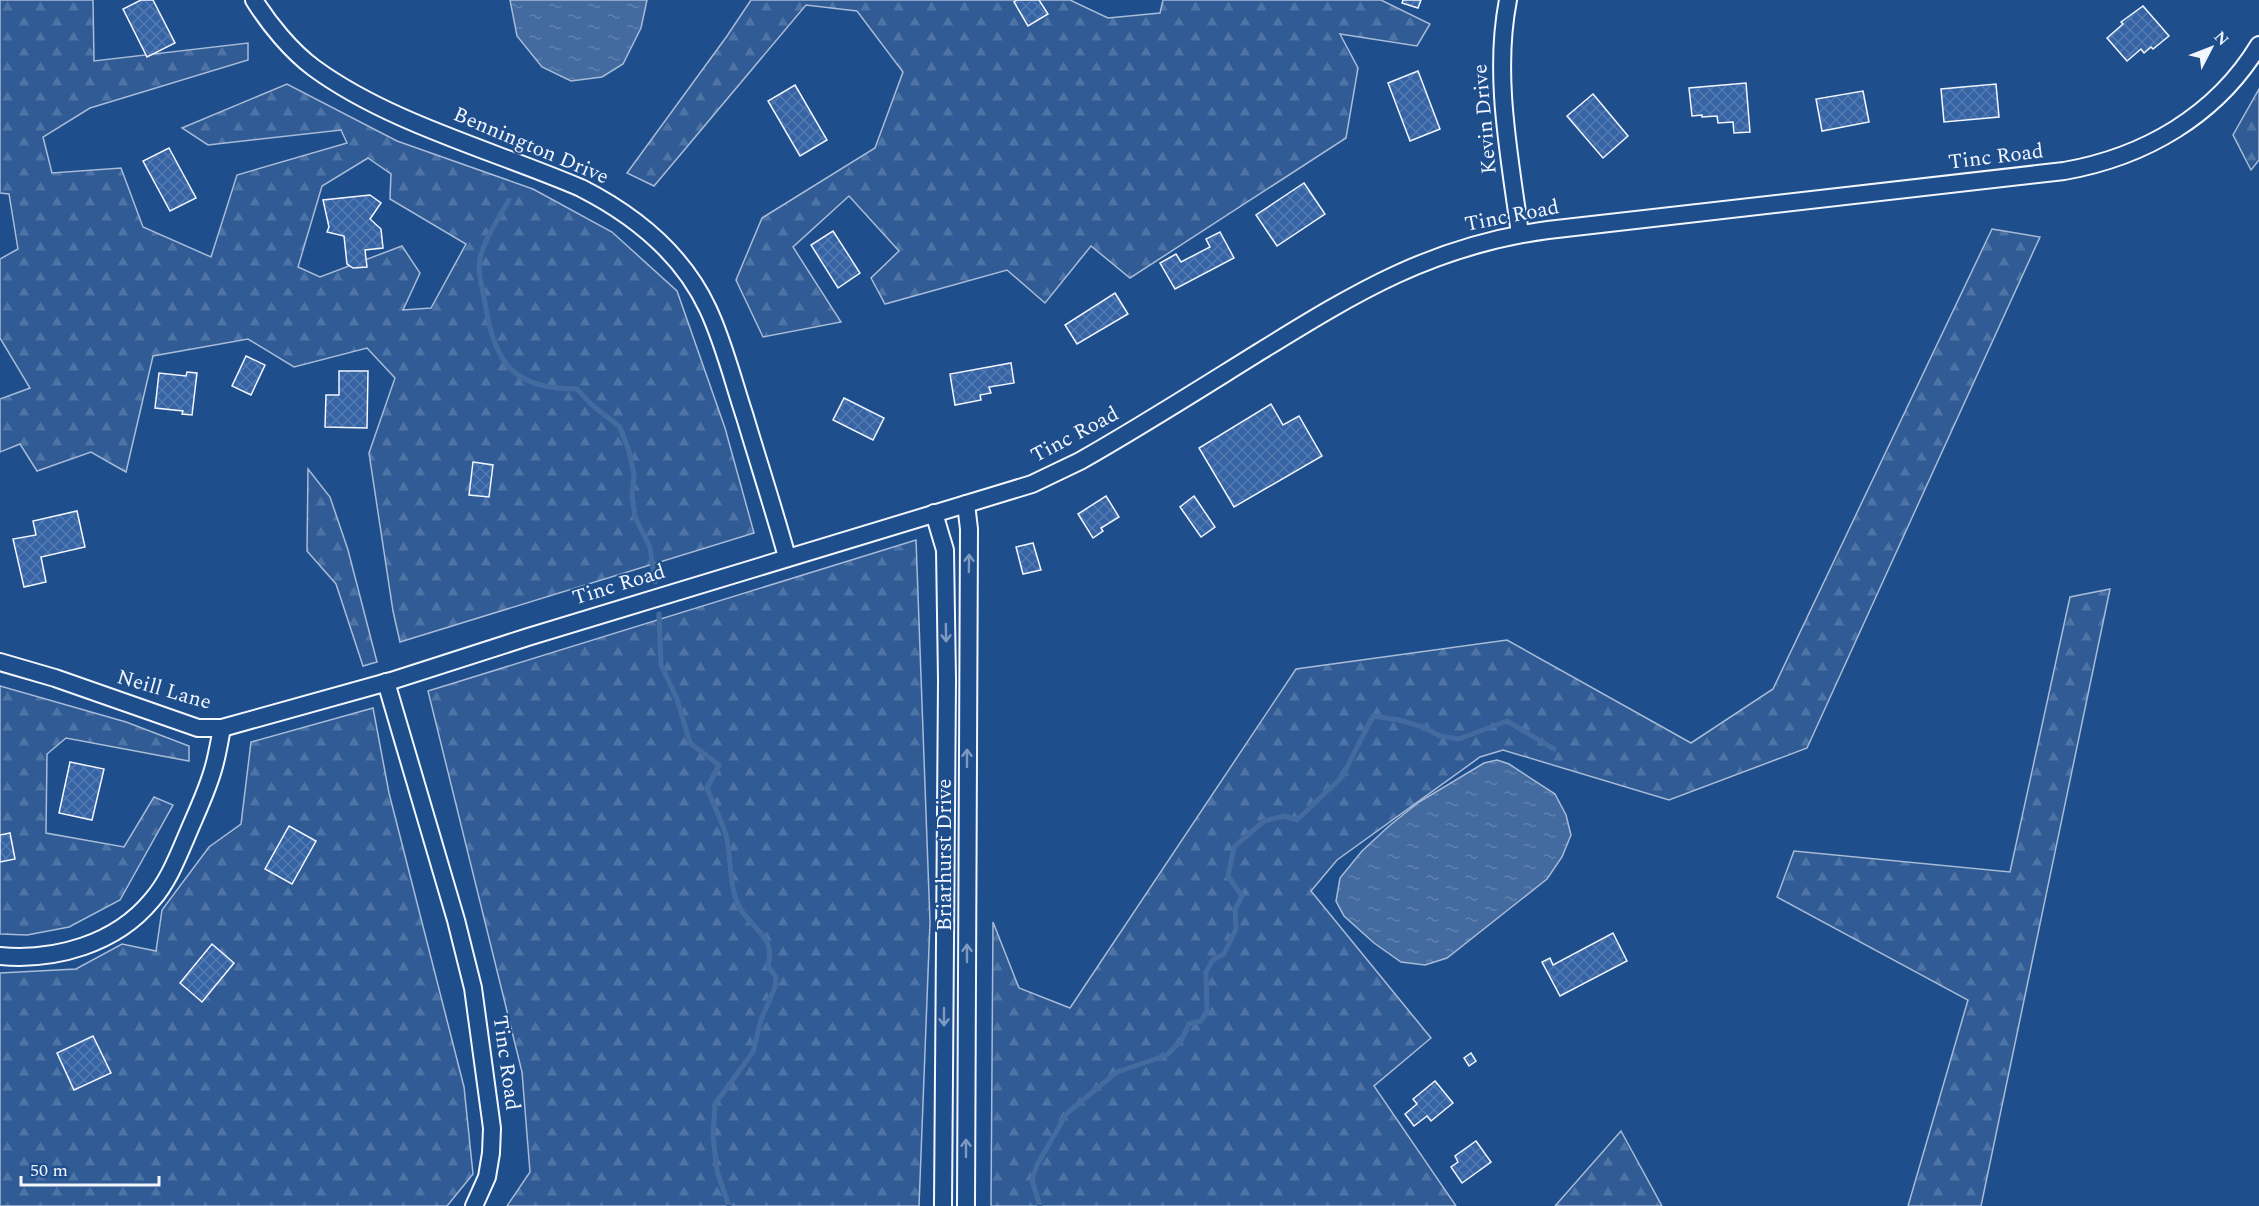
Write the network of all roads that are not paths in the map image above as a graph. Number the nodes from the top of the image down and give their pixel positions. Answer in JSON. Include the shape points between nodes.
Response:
{"nodes":[{"id":1,"x":254,"y":0,"type":"edge"},
{"id":2,"x":1508,"y":0,"type":"edge"},
{"id":3,"x":2259,"y":45,"type":"edge"},
{"id":4,"x":1520,"y":234,"type":"junction"},
{"id":5,"x":966,"y":504,"type":"junction"},
{"id":6,"x":934,"y":513,"type":"junction"},
{"id":7,"x":787,"y":557,"type":"junction"},
{"id":8,"x":0,"y":662,"type":"edge"},
{"id":9,"x":386,"y":682,"type":"junction"},
{"id":10,"x":222,"y":728,"type":"junction"},
{"id":11,"x":0,"y":956,"type":"edge"},
{"id":12,"x":474,"y":1206,"type":"edge"},
{"id":13,"x":943,"y":1206,"type":"edge"},
{"id":14,"x":966,"y":1206,"type":"edge"}],
"edges":[{"from":1,"to":7,"type":"street","name":"Bennington Drive","via":[[313,67],[370,103],[581,188],[641,224],[667,250],[708,307]]},
{"from":2,"to":4,"type":"street","name":"Kevin Drive","via":[[1501,74]]},
{"from":3,"to":4,"type":"street","name":"Tinc Road","via":[[2233,81],[2181,126],[2132,153],[2090,167]]},
{"from":4,"to":5,"type":"street","name":"Tinc Road","via":[[1445,253],[1388,277],[1080,461],[1032,484]]},
{"from":5,"to":6,"type":"street","name":"Tinc Road"},
{"from":14,"to":5,"type":"street","name":"Briarhurst Drive","one_way":true,"via":[[969,529]]},
{"from":6,"to":7,"type":"street","name":"Tinc Road"},
{"from":6,"to":13,"type":"street","name":"Briarhurst Drive","one_way":true,"via":[[945,550],[947,680]]},
{"from":7,"to":9,"type":"street","name":"Tinc Road"},
{"from":8,"to":10,"type":"street","name":"Neill Lane","via":[[198,728]]},
{"from":9,"to":10,"type":"street","name":"Neill Lane"},
{"from":9,"to":12,"type":"street","name":"Tinc Road","via":[[473,988],[492,1128],[487,1177]]},
{"from":10,"to":11,"type":"street","via":[[212,772],[194,820],[152,901],[131,920],[97,941],[70,951],[47,956]]}]}
